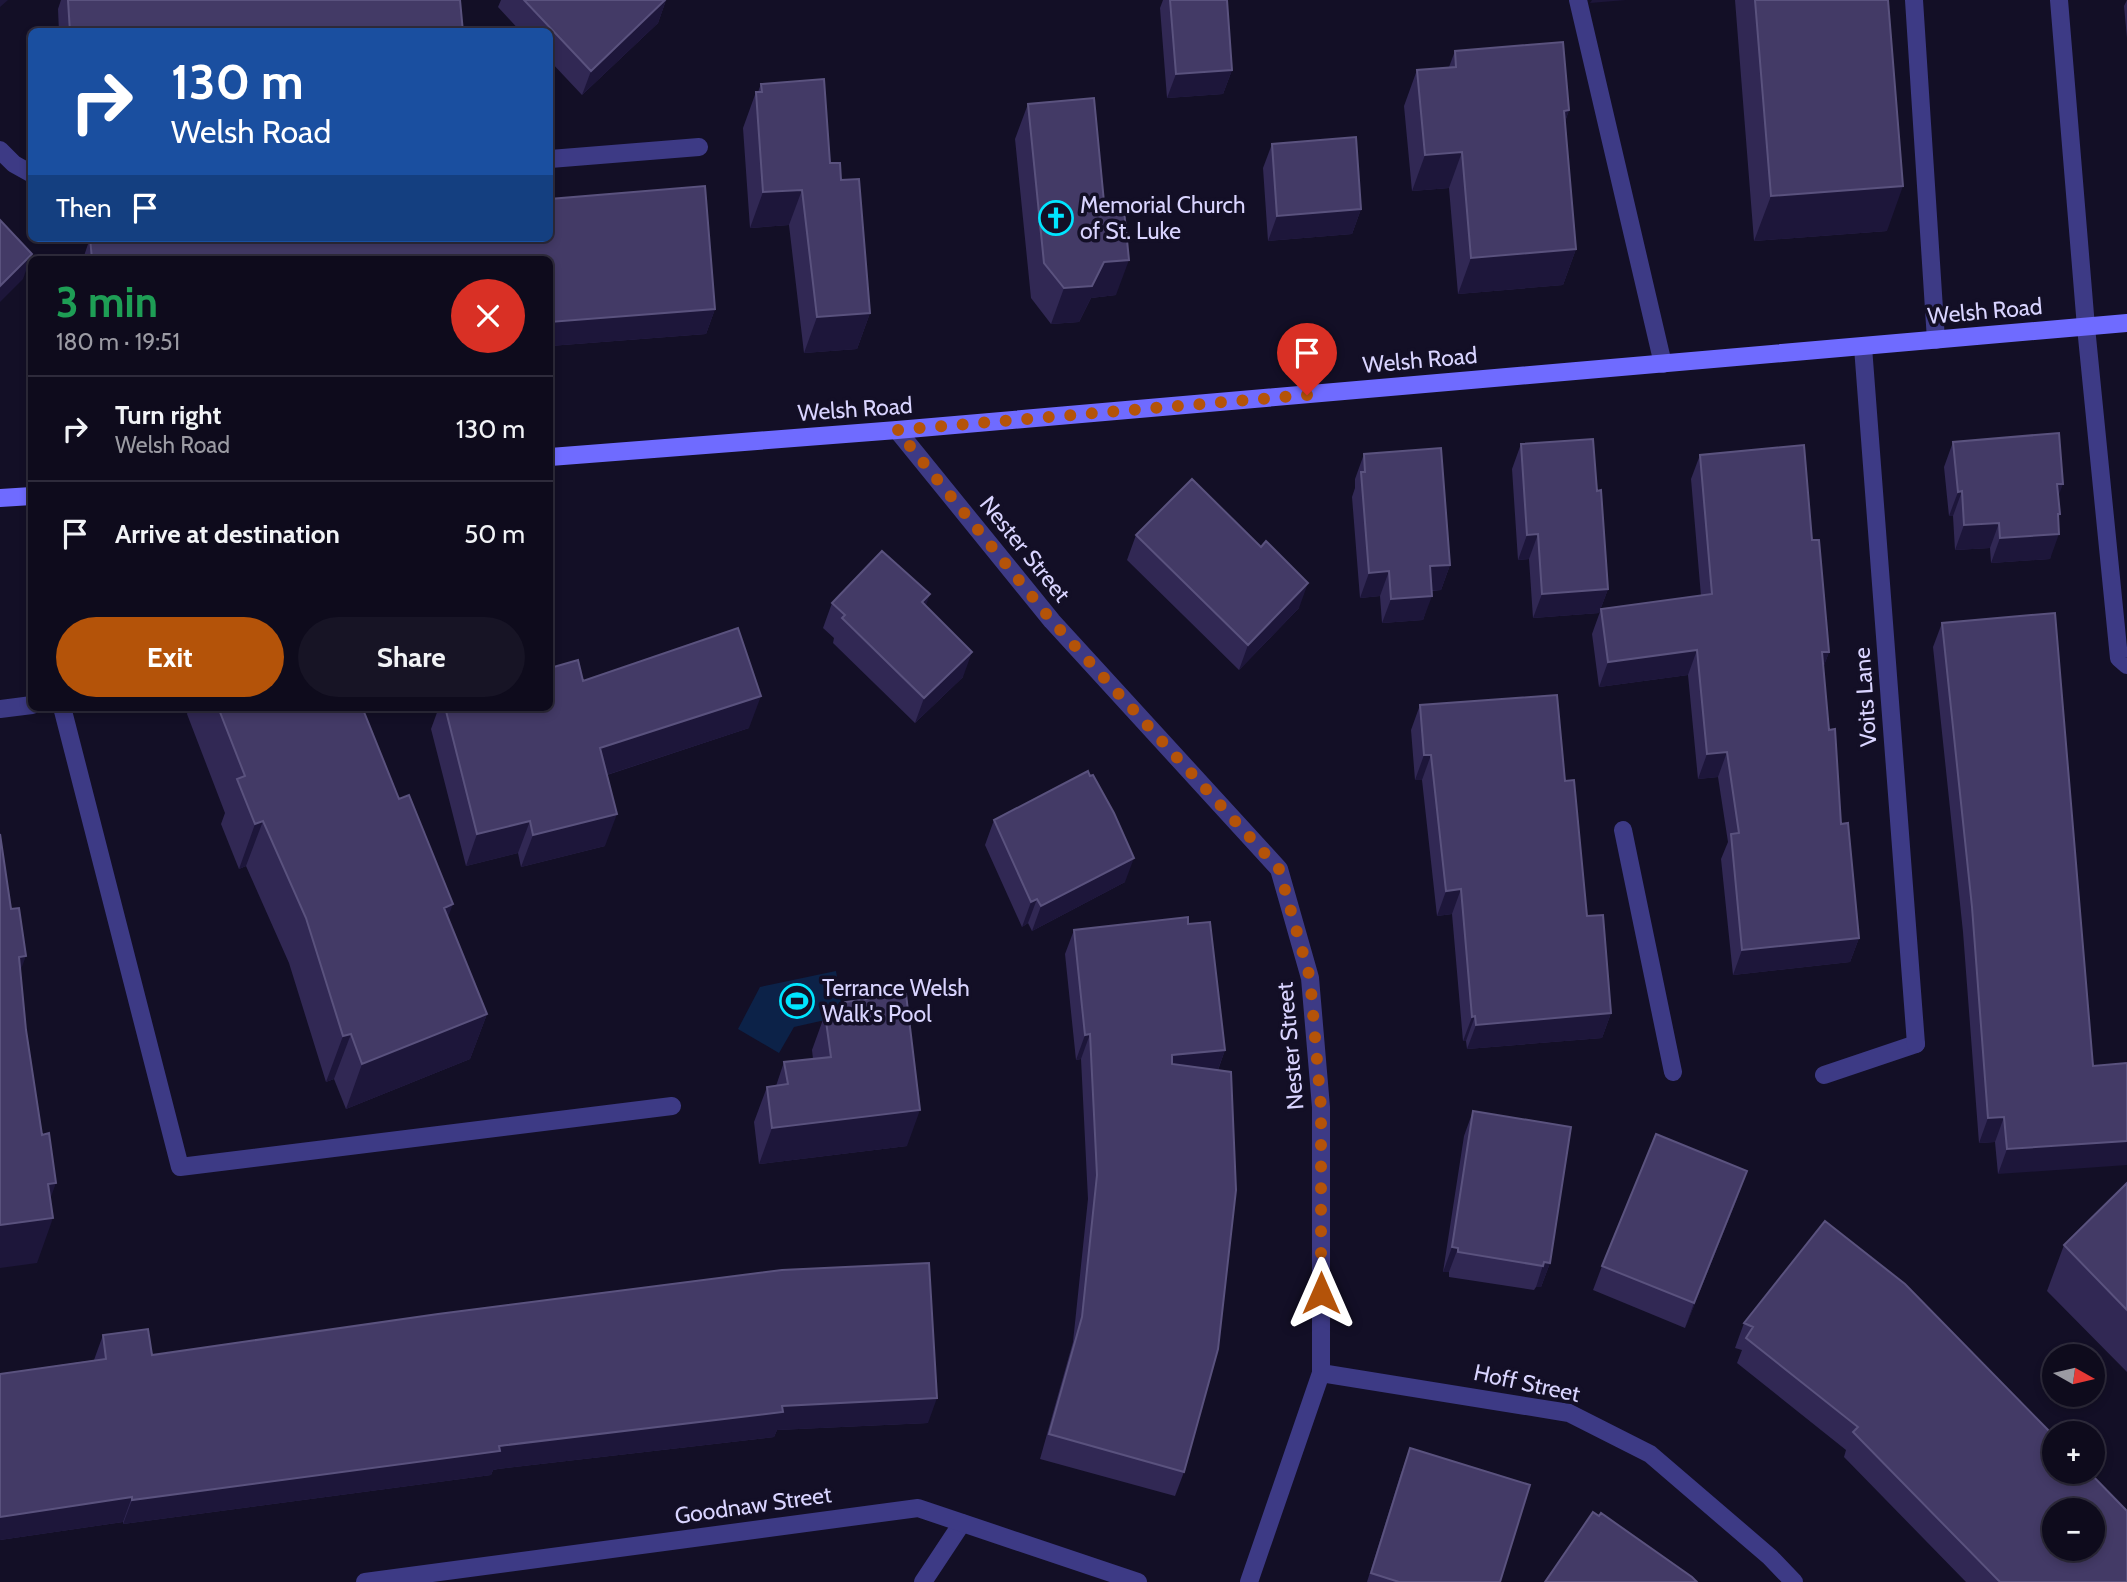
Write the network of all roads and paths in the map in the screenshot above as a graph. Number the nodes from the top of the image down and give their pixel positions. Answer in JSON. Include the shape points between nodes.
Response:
{"nodes":[{"id":1,"x":1578,"y":0,"type":"edge"},
{"id":2,"x":1914,"y":0,"type":"edge"},
{"id":3,"x":2059,"y":0,"type":"edge"},
{"id":4,"x":699,"y":147,"type":"dead end"},
{"id":5,"x":0,"y":150,"type":"edge"},
{"id":6,"x":553,"y":159,"type":"edge"},
{"id":7,"x":28,"y":172,"type":"edge"},
{"id":8,"x":2127,"y":323,"type":"edge"},
{"id":9,"x":2086,"y":327,"type":"junction"},
{"id":10,"x":1936,"y":340,"type":"junction"},
{"id":11,"x":1863,"y":347,"type":"junction"},
{"id":12,"x":1663,"y":364,"type":"junction"},
{"id":13,"x":897,"y":430,"type":"junction"},
{"id":14,"x":553,"y":457,"type":"edge"},
{"id":15,"x":28,"y":496,"type":"edge"},
{"id":16,"x":0,"y":498,"type":"edge"},
{"id":17,"x":2127,"y":665,"type":"edge"},
{"id":18,"x":28,"y":706,"type":"edge"},
{"id":19,"x":0,"y":709,"type":"edge"},
{"id":20,"x":63,"y":711,"type":"edge"},
{"id":21,"x":1623,"y":830,"type":"dead end"},
{"id":22,"x":1673,"y":1072,"type":"dead end"},
{"id":23,"x":1824,"y":1075,"type":"dead end"},
{"id":24,"x":672,"y":1106,"type":"dead end"},
{"id":25,"x":1321,"y":1373,"type":"junction"},
{"id":26,"x":962,"y":1523,"type":"junction"},
{"id":27,"x":365,"y":1582,"type":"edge"},
{"id":28,"x":923,"y":1582,"type":"edge"},
{"id":29,"x":1138,"y":1582,"type":"edge"},
{"id":30,"x":1249,"y":1582,"type":"edge"},
{"id":31,"x":1794,"y":1582,"type":"edge"}],
"edges":[{"from":1,"to":12,"type":"street"},
{"from":2,"to":10,"type":"street"},
{"from":3,"to":9,"type":"street"},
{"from":4,"to":6,"type":"street"},
{"from":5,"to":7,"type":"street"},
{"from":8,"to":9,"type":"main road","name":"Welsh Road"},
{"from":9,"to":10,"type":"main road","name":"Welsh Road"},
{"from":9,"to":17,"type":"street","via":[[2119,658]]},
{"from":10,"to":11,"type":"main road","name":"Welsh Road"},
{"from":11,"to":12,"type":"main road","name":"Welsh Road"},
{"from":11,"to":23,"type":"street","name":"Voits Lane","via":[[1916,1044]]},
{"from":12,"to":13,"type":"main road","name":"Welsh Road"},
{"from":13,"to":14,"type":"main road","name":"Welsh Road"},
{"from":13,"to":25,"type":"street","name":"Nester Street","via":[[1052,621],[1279,869],[1310,978],[1321,1107]]},
{"from":15,"to":16,"type":"main road"},
{"from":18,"to":19,"type":"street"},
{"from":20,"to":24,"type":"street","via":[[180,1167]]},
{"from":21,"to":22,"type":"street"},
{"from":25,"to":30,"type":"street","name":"Nester Street"},
{"from":25,"to":31,"type":"street","name":"Hoff Street","via":[[1569,1413],[1650,1454]]},
{"from":26,"to":27,"type":"street","name":"Goodnaw Street","via":[[918,1508]]},
{"from":26,"to":28,"type":"street"},
{"from":26,"to":29,"type":"street","name":"Goodnaw Street"}]}
